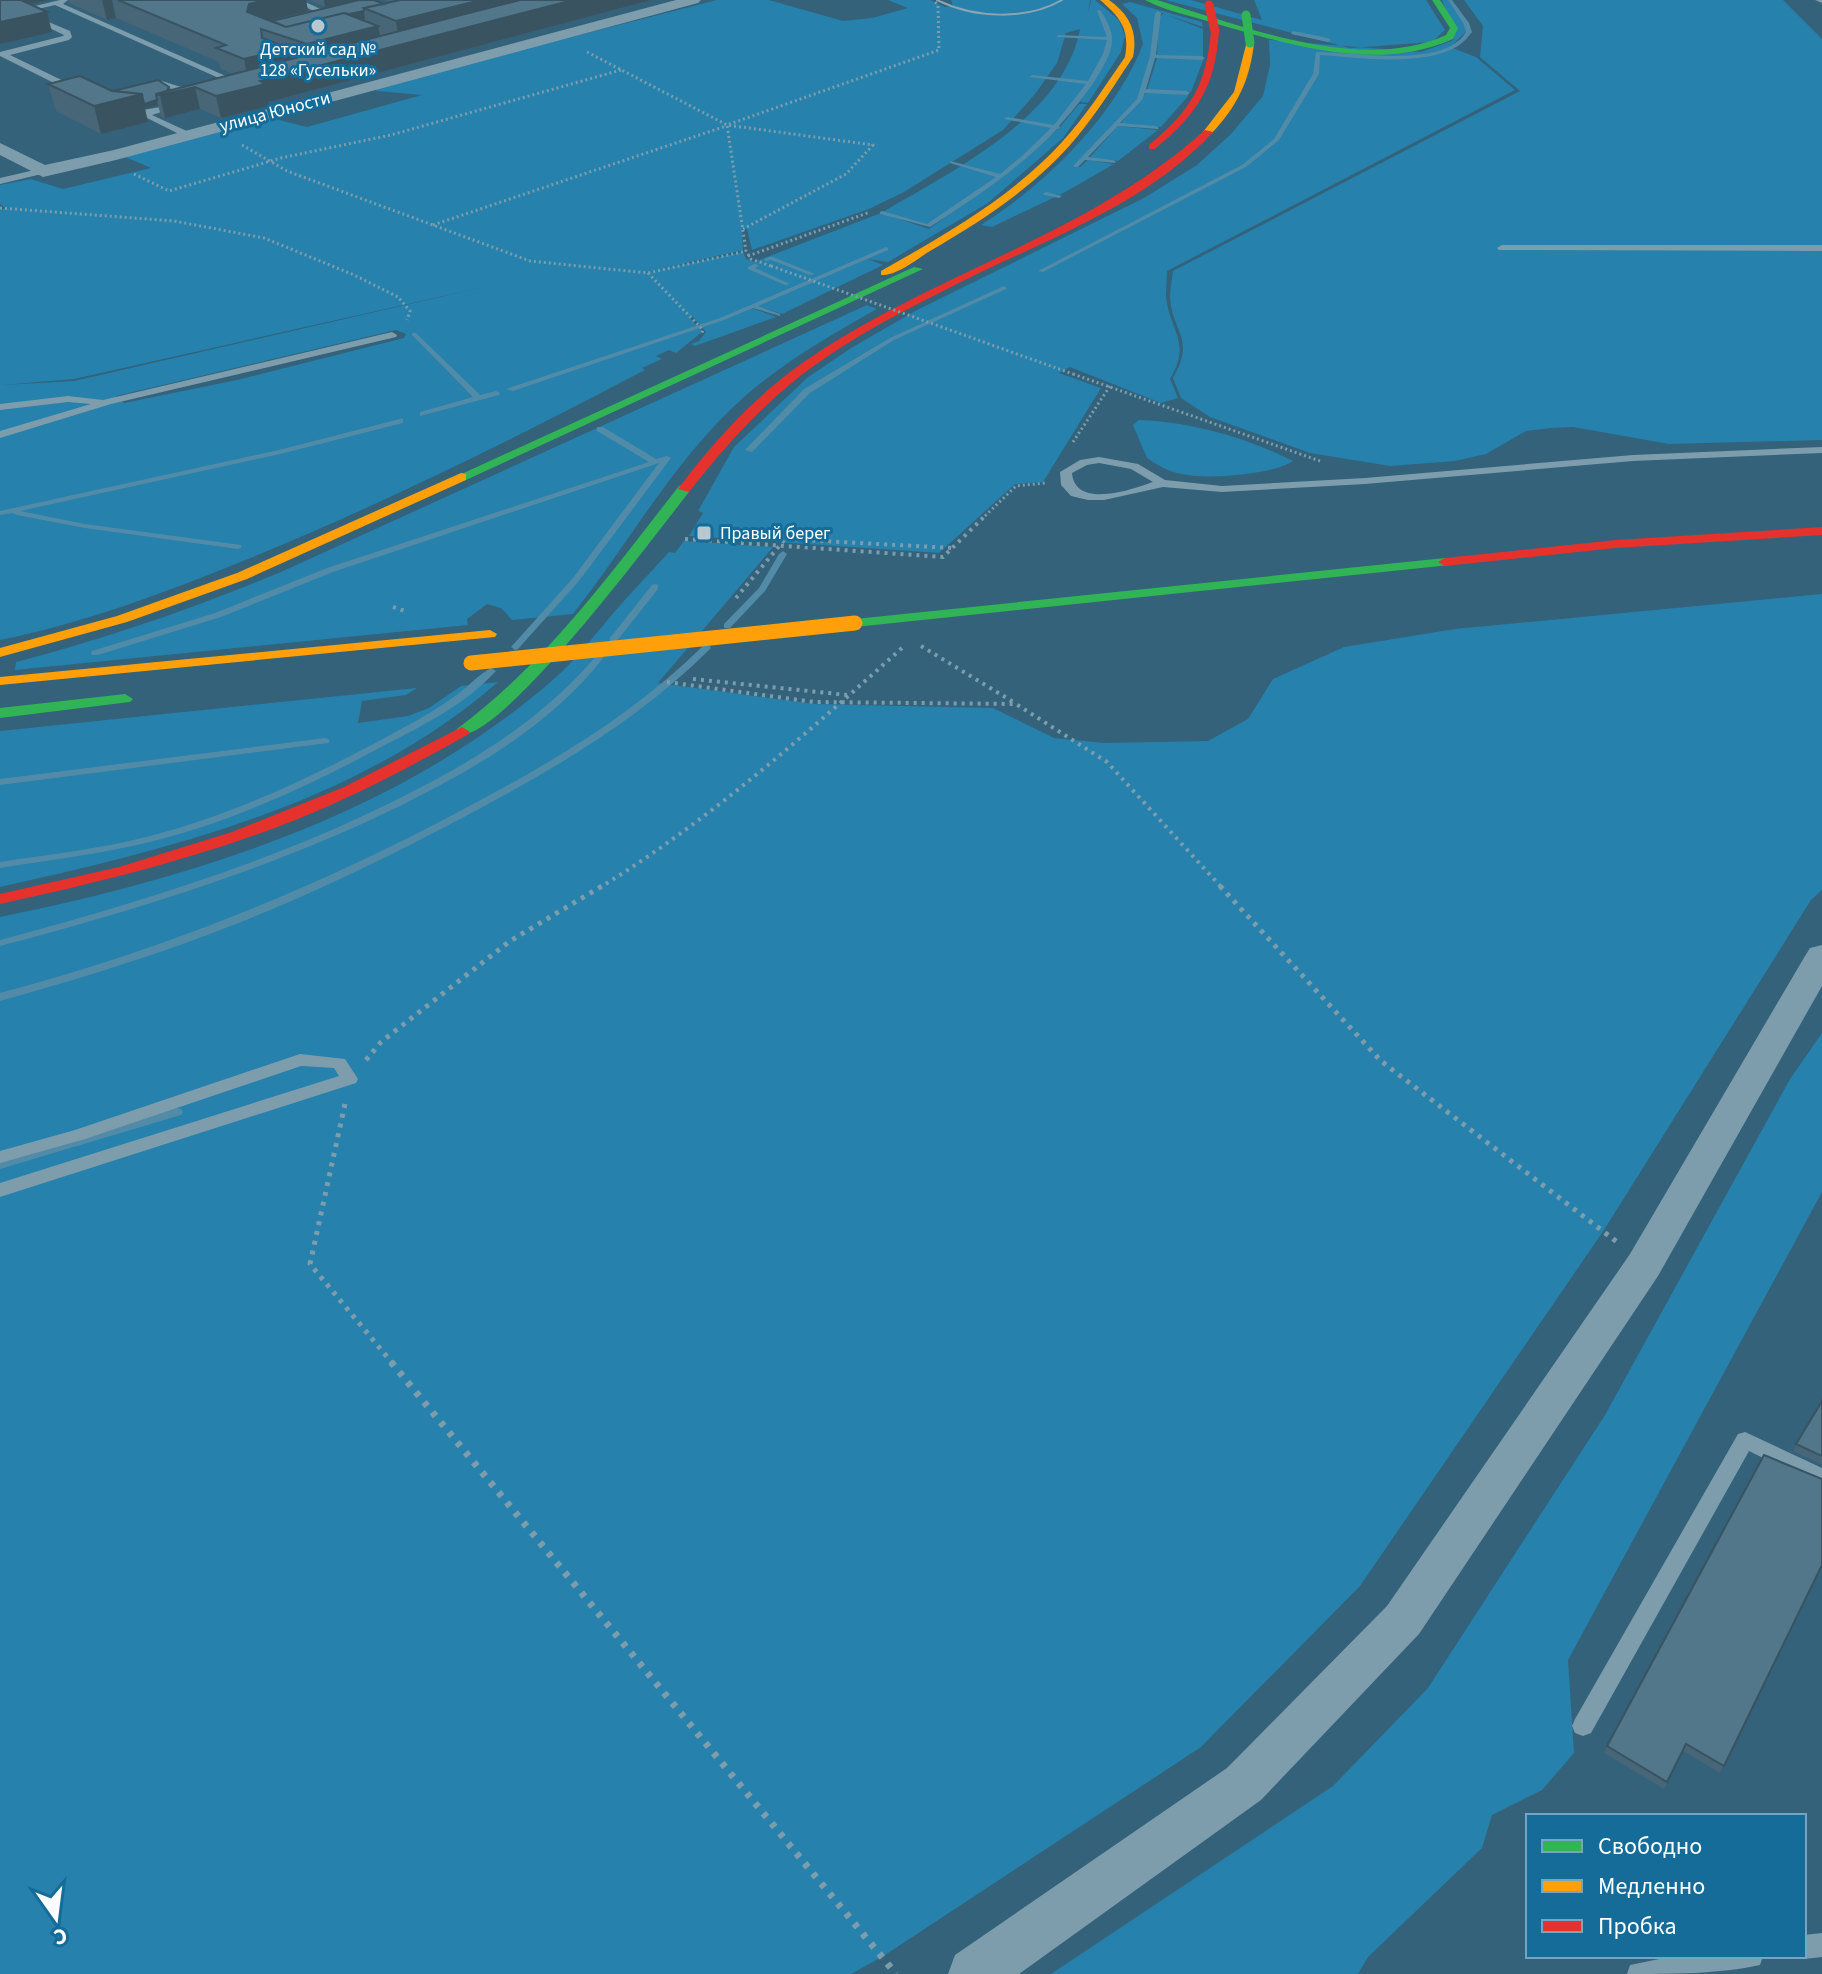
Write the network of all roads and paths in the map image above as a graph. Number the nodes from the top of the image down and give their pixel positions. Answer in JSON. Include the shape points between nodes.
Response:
{"nodes":[{"id":1,"x":68,"y":0,"type":"edge"},
{"id":2,"x":295,"y":0,"type":"edge"},
{"id":3,"x":693,"y":0,"type":"edge"},
{"id":4,"x":933,"y":0,"type":"edge"},
{"id":5,"x":1104,"y":0,"type":"edge"},
{"id":6,"x":1149,"y":0,"type":"edge"},
{"id":7,"x":1436,"y":0,"type":"edge"},
{"id":8,"x":56,"y":3,"type":"junction"},
{"id":9,"x":1208,"y":3,"type":"edge"},
{"id":10,"x":9,"y":6,"type":"edge"},
{"id":11,"x":1243,"y":8,"type":"edge"},
{"id":12,"x":335,"y":9,"type":"edge"},
{"id":13,"x":18,"y":11,"type":"junction"},
{"id":14,"x":323,"y":12,"type":"junction"},
{"id":15,"x":310,"y":16,"type":"edge"},
{"id":16,"x":557,"y":37,"type":"junction"},
{"id":17,"x":621,"y":70,"type":"junction"},
{"id":18,"x":165,"y":83,"type":"edge"},
{"id":19,"x":234,"y":91,"type":"edge"},
{"id":20,"x":83,"y":94,"type":"edge"},
{"id":21,"x":196,"y":101,"type":"edge"},
{"id":22,"x":110,"y":107,"type":"dead end"},
{"id":23,"x":170,"y":107,"type":"junction"},
{"id":24,"x":144,"y":114,"type":"junction"},
{"id":25,"x":727,"y":125,"type":"junction"},
{"id":26,"x":215,"y":128,"type":"junction"},
{"id":27,"x":188,"y":135,"type":"junction"},
{"id":28,"x":0,"y":148,"type":"edge"},
{"id":29,"x":102,"y":158,"type":"junction"},
{"id":30,"x":269,"y":161,"type":"junction"},
{"id":31,"x":1133,"y":162,"type":"dead end"},
{"id":32,"x":43,"y":171,"type":"junction"},
{"id":33,"x":0,"y":181,"type":"edge"},
{"id":34,"x":0,"y":208,"type":"edge"},
{"id":35,"x":870,"y":212,"type":"dead end"},
{"id":36,"x":433,"y":225,"type":"junction"},
{"id":37,"x":743,"y":229,"type":"junction"},
{"id":38,"x":965,"y":248,"type":"dead end"},
{"id":39,"x":1502,"y":248,"type":"dead end"},
{"id":40,"x":1822,"y":248,"type":"edge"},
{"id":41,"x":747,"y":254,"type":"junction"},
{"id":42,"x":648,"y":273,"type":"junction"},
{"id":43,"x":812,"y":317,"type":"junction"},
{"id":44,"x":407,"y":320,"type":"dead end"},
{"id":45,"x":703,"y":330,"type":"dead end"},
{"id":46,"x":392,"y":335,"type":"dead end"},
{"id":47,"x":1110,"y":386,"type":"junction"},
{"id":48,"x":108,"y":402,"type":"junction"},
{"id":49,"x":0,"y":407,"type":"edge"},
{"id":50,"x":0,"y":435,"type":"edge"},
{"id":51,"x":1070,"y":447,"type":"dead end"},
{"id":52,"x":1822,"y":450,"type":"edge"},
{"id":53,"x":1326,"y":463,"type":"dead end"},
{"id":54,"x":1162,"y":483,"type":"junction"},
{"id":55,"x":1039,"y":484,"type":"dead end"},
{"id":56,"x":689,"y":529,"type":"dead end"},
{"id":57,"x":1822,"y":531,"type":"edge"},
{"id":58,"x":781,"y":545,"type":"junction"},
{"id":59,"x":953,"y":548,"type":"junction"},
{"id":60,"x":600,"y":623,"type":"dead end"},
{"id":61,"x":553,"y":628,"type":"dead end"},
{"id":62,"x":498,"y":633,"type":"dead end"},
{"id":63,"x":0,"y":653,"type":"edge"},
{"id":64,"x":463,"y":664,"type":"dead end"},
{"id":65,"x":690,"y":679,"type":"dead end"},
{"id":66,"x":0,"y":681,"type":"edge"},
{"id":67,"x":666,"y":681,"type":"dead end"},
{"id":68,"x":848,"y":695,"type":"junction"},
{"id":69,"x":141,"y":698,"type":"dead end"},
{"id":70,"x":842,"y":701,"type":"junction"},
{"id":71,"x":1016,"y":704,"type":"junction"},
{"id":72,"x":0,"y":713,"type":"edge"},
{"id":73,"x":0,"y":899,"type":"edge"},
{"id":74,"x":1822,"y":956,"type":"edge"},
{"id":75,"x":350,"y":1079,"type":"junction"},
{"id":76,"x":0,"y":1157,"type":"edge"},
{"id":77,"x":0,"y":1190,"type":"edge"},
{"id":78,"x":1644,"y":1265,"type":"junction"},
{"id":79,"x":1822,"y":1478,"type":"edge"},
{"id":80,"x":1583,"y":1726,"type":"dead end"},
{"id":81,"x":1739,"y":1958,"type":"edge"},
{"id":82,"x":896,"y":1974,"type":"edge"},
{"id":83,"x":974,"y":1974,"type":"edge"},
{"id":84,"x":1639,"y":1974,"type":"edge"}],
"edges":[{"from":1,"to":8,"type":"lane"},
{"from":2,"to":14,"type":"lane"},
{"from":3,"to":16,"type":"street","name":"улица Юности"},
{"from":4,"to":25,"type":"path","via":[[938,5],[939,50]]},
{"from":5,"to":43,"type":"main road","via":[[1127,19],[1132,47],[1104,95],[1056,156],[984,214]]},
{"from":6,"to":7,"type":"main road","via":[[1320,45],[1382,52],[1425,48],[1450,37],[1454,28]]},
{"from":8,"to":13,"type":"lane"},
{"from":8,"to":19,"type":"lane","via":[[247,87]]},
{"from":9,"to":31,"type":"main road","bridge":true,"via":[[1215,31],[1212,71],[1164,138]]},
{"from":10,"to":13,"type":"lane"},
{"from":11,"to":73,"type":"main road","bridge":true,"via":[[1250,43],[1240,90],[1181,159],[1078,223],[885,317],[764,399],[688,481],[591,614],[515,692],[467,729],[383,778],[210,850]]},
{"from":12,"to":14,"type":"lane"},
{"from":13,"to":20,"type":"lane","via":[[69,35],[3,54]]},
{"from":14,"to":15,"type":"lane"},
{"from":16,"to":17,"type":"path"},
{"from":16,"to":26,"type":"street","name":"улица Юности"},
{"from":17,"to":25,"type":"path"},
{"from":17,"to":30,"type":"path","via":[[391,135]]},
{"from":18,"to":23,"type":"lane","via":[[178,89]]},
{"from":21,"to":23,"type":"lane"},
{"from":22,"to":24,"type":"lane","via":[[123,114]]},
{"from":23,"to":24,"type":"lane"},
{"from":24,"to":27,"type":"lane"},
{"from":25,"to":36,"type":"path"},
{"from":25,"to":37,"type":"path"},
{"from":25,"to":37,"type":"path","via":[[873,145],[846,174]]},
{"from":26,"to":27,"type":"street","name":"улица Юности"},
{"from":26,"to":30,"type":"path"},
{"from":27,"to":29,"type":"street","name":"улица Юности"},
{"from":28,"to":32,"type":"street"},
{"from":29,"to":30,"type":"path","via":[[169,191]]},
{"from":29,"to":32,"type":"street","name":"улица Юности"},
{"from":30,"to":36,"type":"path"},
{"from":32,"to":33,"type":"lane"},
{"from":34,"to":44,"type":"path","via":[[174,221],[264,238],[398,297],[410,311]]},
{"from":35,"to":41,"type":"path"},
{"from":36,"to":42,"type":"path","via":[[530,261]]},
{"from":37,"to":41,"type":"path"},
{"from":38,"to":43,"type":"main road"},
{"from":39,"to":40,"type":"lane"},
{"from":41,"to":42,"type":"path"},
{"from":41,"to":47,"type":"path","bridge":true},
{"from":42,"to":45,"type":"path"},
{"from":43,"to":63,"type":"main road","via":[[242,576],[54,641]]},
{"from":46,"to":48,"type":"lane"},
{"from":47,"to":51,"type":"path"},
{"from":47,"to":53,"type":"path"},
{"from":48,"to":49,"type":"lane","via":[[68,399]]},
{"from":48,"to":50,"type":"lane"},
{"from":52,"to":54,"type":"lane","via":[[1633,458],[1265,488]]},
{"from":54,"to":54,"type":"lane","via":[[1134,466],[1099,460],[1073,466],[1065,479],[1079,495],[1099,498]]},
{"from":55,"to":59,"type":"path","via":[[1016,486]]},
{"from":56,"to":58,"type":"path","via":[[682,539]]},
{"from":57,"to":64,"type":"main road","bridge":true,"via":[[1616,544]]},
{"from":58,"to":59,"type":"path","via":[[785,539]]},
{"from":58,"to":59,"type":"path","via":[[943,557]]},
{"from":60,"to":61,"type":"main road"},
{"from":62,"to":66,"type":"main road"},
{"from":65,"to":68,"type":"path"},
{"from":67,"to":70,"type":"path","via":[[814,702]]},
{"from":68,"to":70,"type":"path"},
{"from":68,"to":71,"type":"path","via":[[912,640]]},
{"from":69,"to":72,"type":"main road"},
{"from":70,"to":71,"type":"path"},
{"from":70,"to":75,"type":"path","via":[[707,813],[620,875],[510,941],[381,1042]]},
{"from":71,"to":78,"type":"path","via":[[1107,762],[1381,1061]]},
{"from":74,"to":78,"type":"street"},
{"from":75,"to":76,"type":"lane","via":[[339,1063],[300,1060]]},
{"from":75,"to":77,"type":"lane"},
{"from":75,"to":82,"type":"path","via":[[310,1264]]},
{"from":78,"to":83,"type":"street","via":[[1403,1620],[1244,1784]]},
{"from":79,"to":80,"type":"lane","via":[[1745,1440]]},
{"from":81,"to":84,"type":"lane"}]}
